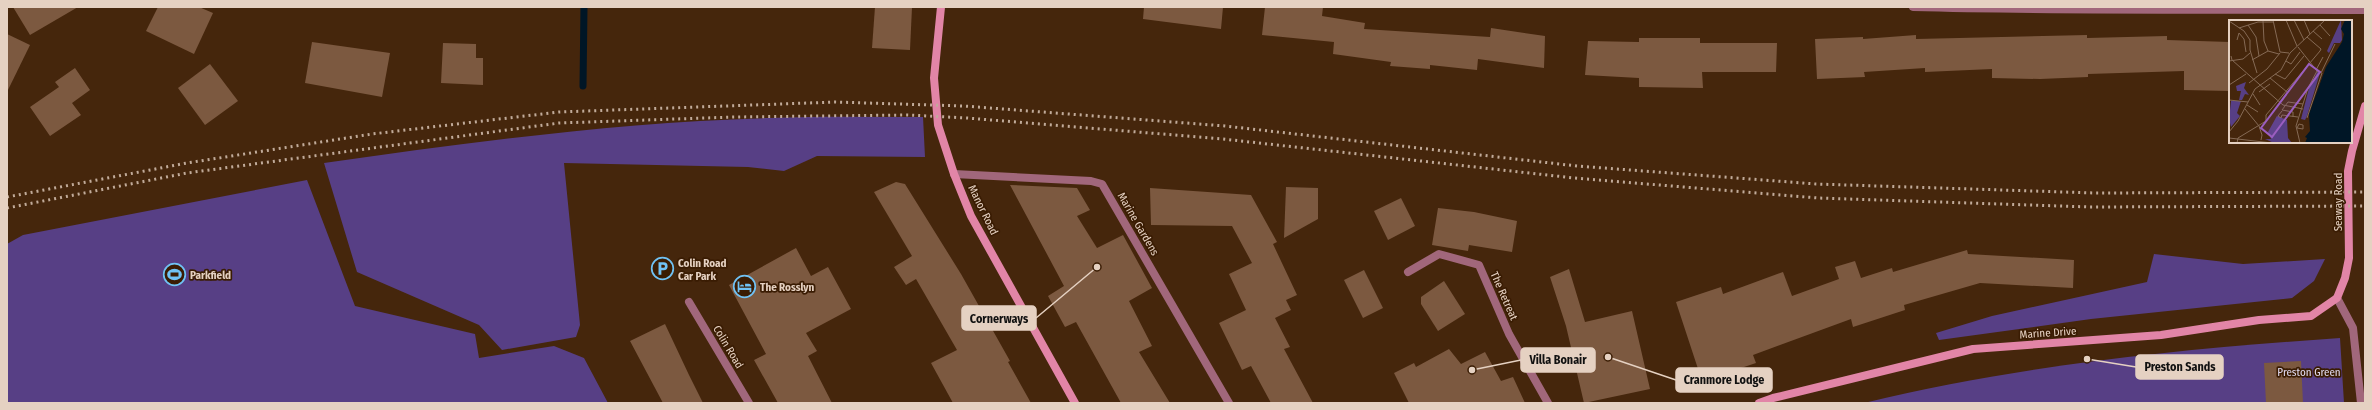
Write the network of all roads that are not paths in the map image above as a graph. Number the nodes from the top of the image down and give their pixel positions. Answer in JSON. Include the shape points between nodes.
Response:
{"nodes":[{"id":1,"x":941,"y":7,"type":"edge"},
{"id":2,"x":1913,"y":7,"type":"edge"},
{"id":3,"x":2365,"y":10,"type":"edge"},
{"id":4,"x":2365,"y":106,"type":"edge"},
{"id":5,"x":954,"y":174,"type":"junction"},
{"id":6,"x":1408,"y":272,"type":"dead end"},
{"id":7,"x":2337,"y":298,"type":"junction"},
{"id":8,"x":689,"y":302,"type":"dead end"},
{"id":9,"x":749,"y":403,"type":"edge"},
{"id":10,"x":1075,"y":403,"type":"edge"},
{"id":11,"x":1229,"y":403,"type":"edge"},
{"id":12,"x":1548,"y":403,"type":"edge"},
{"id":13,"x":1759,"y":403,"type":"edge"},
{"id":14,"x":2361,"y":403,"type":"edge"}],
"edges":[{"from":1,"to":5,"type":"main road","name":"Manor Road","via":[[934,78],[938,125]]},
{"from":2,"to":3,"type":"street","via":[[2041,11],[2230,8]]},
{"from":4,"to":7,"type":"main road","name":"Seaway Road","via":[[2348,171],[2349,258]]},
{"from":5,"to":10,"type":"main road","name":"Manor Road","via":[[971,216]]},
{"from":5,"to":11,"type":"street","name":"Marine Gardens","via":[[1091,181],[1102,184]]},
{"from":6,"to":12,"type":"street","name":"The Retreat","via":[[1439,254],[1479,265],[1509,334]]},
{"from":7,"to":13,"type":"main road","name":"Marine Drive","via":[[2311,316],[2259,320],[2161,335],[1973,349]]},
{"from":7,"to":14,"type":"street","via":[[2353,328]]},
{"from":8,"to":9,"type":"street","name":"Colin Road"}]}
